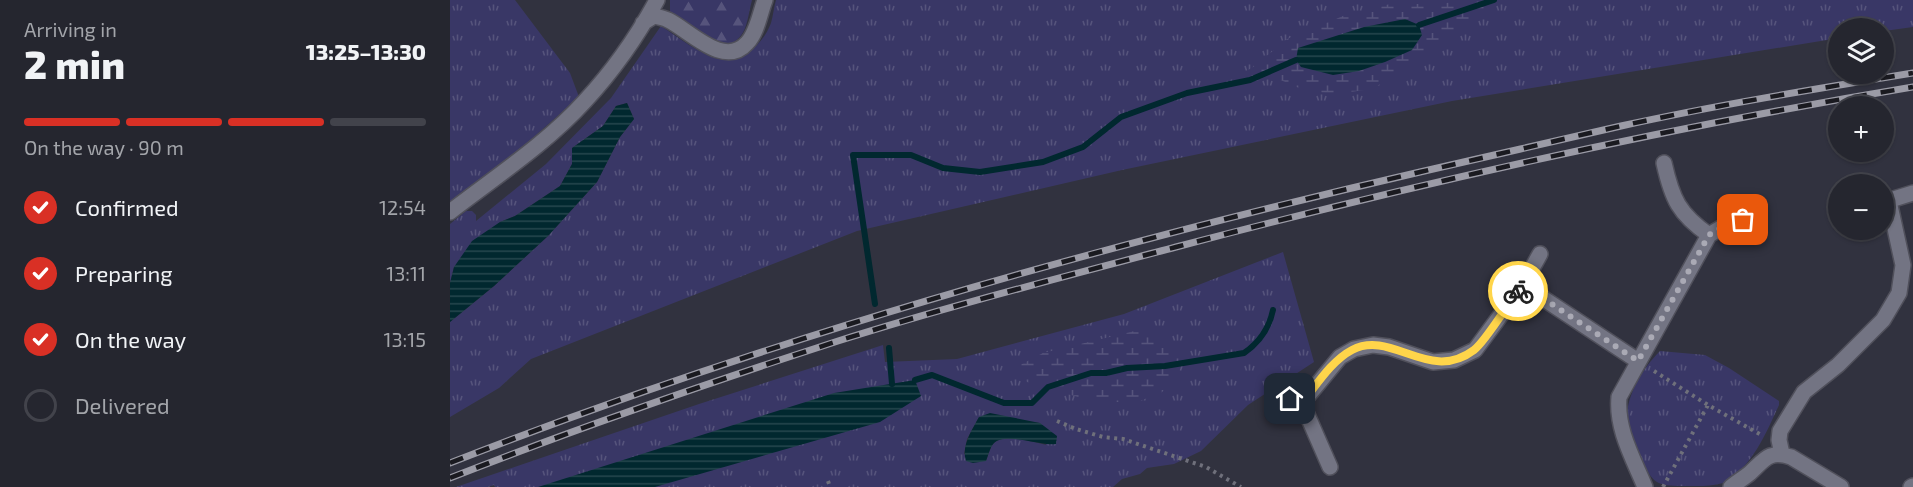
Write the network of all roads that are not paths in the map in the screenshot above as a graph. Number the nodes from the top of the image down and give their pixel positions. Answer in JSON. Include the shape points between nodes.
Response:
{"nodes":[{"id":1,"x":657,"y":0,"type":"edge"},
{"id":2,"x":765,"y":0,"type":"edge"},
{"id":3,"x":643,"y":23,"type":"junction"},
{"id":4,"x":1664,"y":163,"type":"dead end"},
{"id":5,"x":1913,"y":193,"type":"edge"},
{"id":6,"x":1894,"y":200,"type":"edge"},
{"id":7,"x":450,"y":212,"type":"edge"},
{"id":8,"x":1755,"y":217,"type":"dead end"},
{"id":9,"x":1894,"y":230,"type":"edge"},
{"id":10,"x":1709,"y":235,"type":"junction"},
{"id":11,"x":1540,"y":254,"type":"dead end"},
{"id":12,"x":1523,"y":285,"type":"junction"},
{"id":13,"x":1638,"y":361,"type":"junction"},
{"id":14,"x":1278,"y":394,"type":"dead end"},
{"id":15,"x":1302,"y":403,"type":"junction"},
{"id":16,"x":1781,"y":447,"type":"junction"},
{"id":17,"x":1330,"y":467,"type":"dead end"},
{"id":18,"x":1645,"y":487,"type":"edge"},
{"id":19,"x":1731,"y":487,"type":"edge"},
{"id":20,"x":1841,"y":487,"type":"edge"}],
"edges":[{"from":1,"to":3,"type":"street"},
{"from":2,"to":3,"type":"street","via":[[747,43],[738,50],[722,52],[709,47],[667,19],[654,16]]},
{"from":3,"to":7,"type":"street","via":[[585,101],[549,135]]},
{"from":4,"to":10,"type":"street","via":[[1680,210]]},
{"from":5,"to":6,"type":"street"},
{"from":8,"to":10,"type":"street","via":[[1731,222]]},
{"from":9,"to":16,"type":"street","via":[[1903,265],[1899,293],[1883,320],[1804,392],[1780,431]]},
{"from":10,"to":13,"type":"street"},
{"from":11,"to":12,"type":"street"},
{"from":12,"to":13,"type":"street"},
{"from":12,"to":15,"type":"street","via":[[1475,350],[1454,360],[1433,362],[1389,347],[1354,349],[1340,357]]},
{"from":13,"to":18,"type":"street","via":[[1619,397],[1618,411],[1620,427]]},
{"from":14,"to":15,"type":"street"},
{"from":15,"to":17,"type":"street"},
{"from":16,"to":19,"type":"street"},
{"from":16,"to":20,"type":"street"}]}
